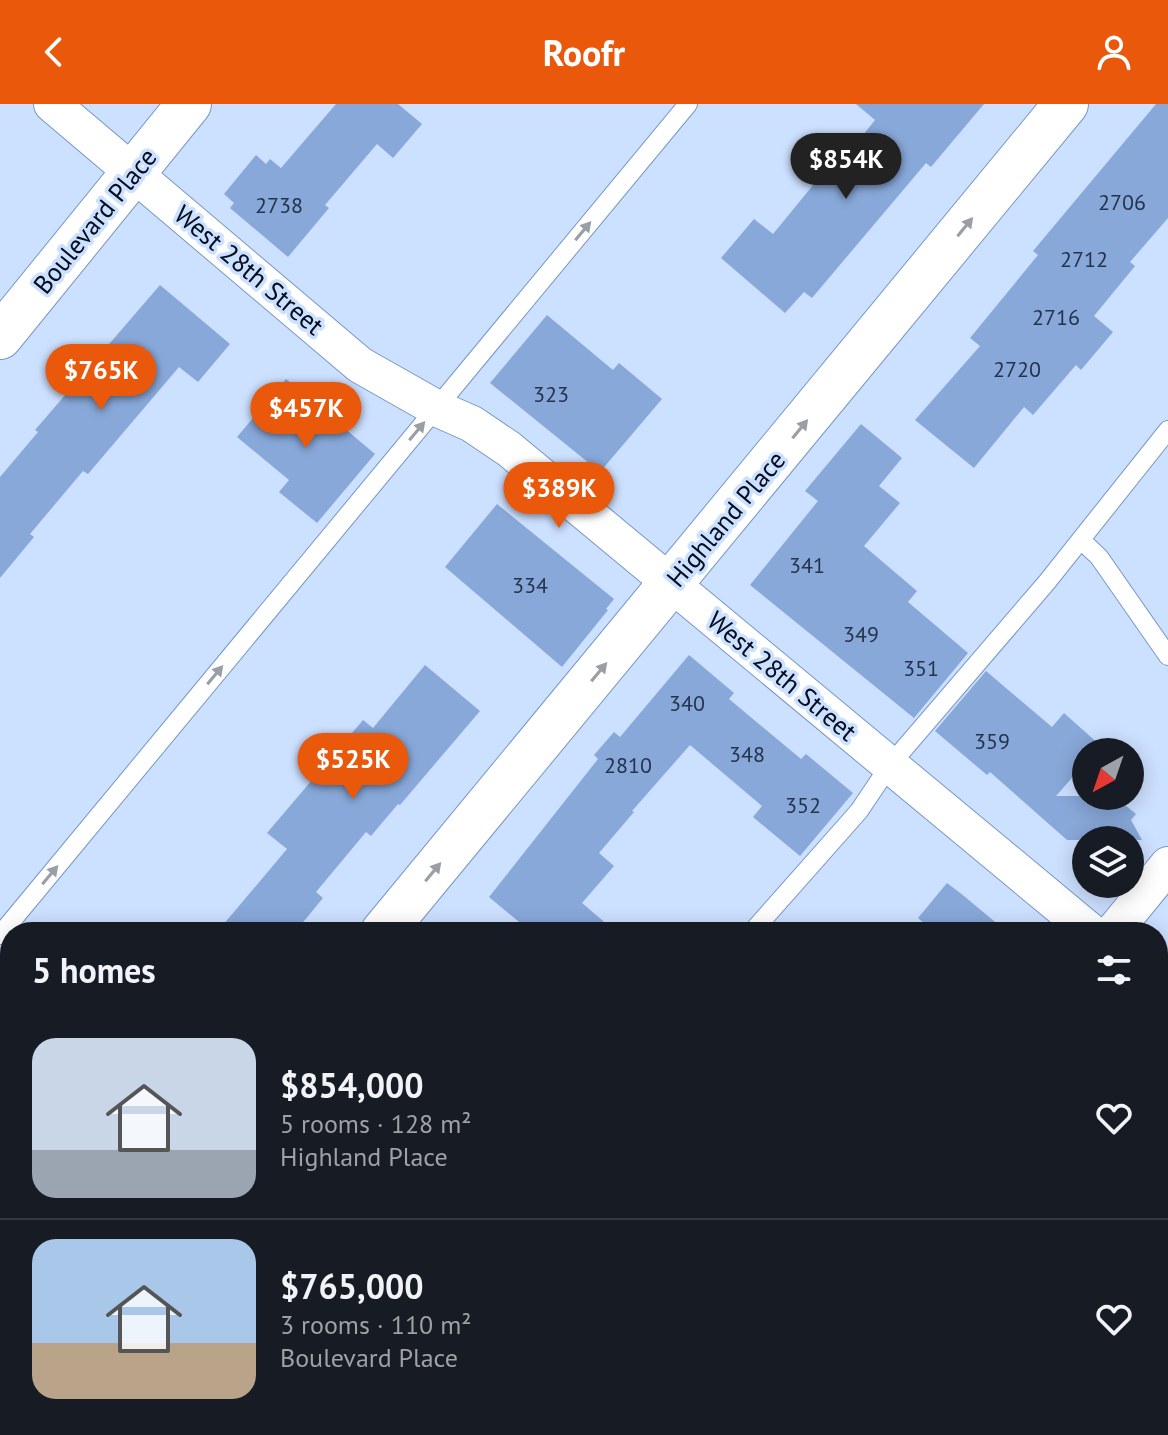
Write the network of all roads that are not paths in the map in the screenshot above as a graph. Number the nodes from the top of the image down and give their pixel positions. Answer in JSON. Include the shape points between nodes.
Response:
{"nodes":[{"id":1,"x":52,"y":104,"type":"edge"},
{"id":2,"x":189,"y":104,"type":"edge"},
{"id":3,"x":688,"y":104,"type":"edge"},
{"id":4,"x":1066,"y":104,"type":"edge"},
{"id":5,"x":135,"y":174,"type":"junction"},
{"id":6,"x":0,"y":337,"type":"edge"},
{"id":7,"x":436,"y":408,"type":"junction"},
{"id":8,"x":1168,"y":430,"type":"edge"},
{"id":9,"x":1081,"y":540,"type":"junction"},
{"id":10,"x":672,"y":584,"type":"junction"},
{"id":11,"x":1168,"y":656,"type":"edge"},
{"id":12,"x":890,"y":765,"type":"junction"},
{"id":13,"x":1168,"y":865,"type":"edge"},
{"id":14,"x":11,"y":922,"type":"edge"},
{"id":15,"x":391,"y":922,"type":"edge"},
{"id":16,"x":761,"y":922,"type":"edge"},
{"id":17,"x":1079,"y":922,"type":"edge"},
{"id":18,"x":1121,"y":922,"type":"edge"}],
"edges":[{"from":1,"to":5,"type":"street","name":"West 28th Street"},
{"from":2,"to":5,"type":"street","name":"Boulevard Place"},
{"from":7,"to":3,"type":"lane","one_way":true},
{"from":10,"to":4,"type":"street","name":"Highland Place","one_way":true},
{"from":5,"to":6,"type":"street","name":"Boulevard Place"},
{"from":5,"to":7,"type":"street","name":"West 28th Street","via":[[360,365]]},
{"from":7,"to":10,"type":"street","name":"West 28th Street","via":[[509,449]]},
{"from":14,"to":7,"type":"lane","one_way":true},
{"from":8,"to":9,"type":"lane"},
{"from":9,"to":11,"type":"lane","via":[[1099,557]]},
{"from":9,"to":12,"type":"lane"},
{"from":10,"to":12,"type":"street","name":"West 28th Street"},
{"from":15,"to":10,"type":"street","name":"Highland Place","one_way":true},
{"from":12,"to":16,"type":"lane","via":[[859,811]]},
{"from":12,"to":17,"type":"street","name":"West 28th Street"},
{"from":13,"to":18,"type":"street"}]}
